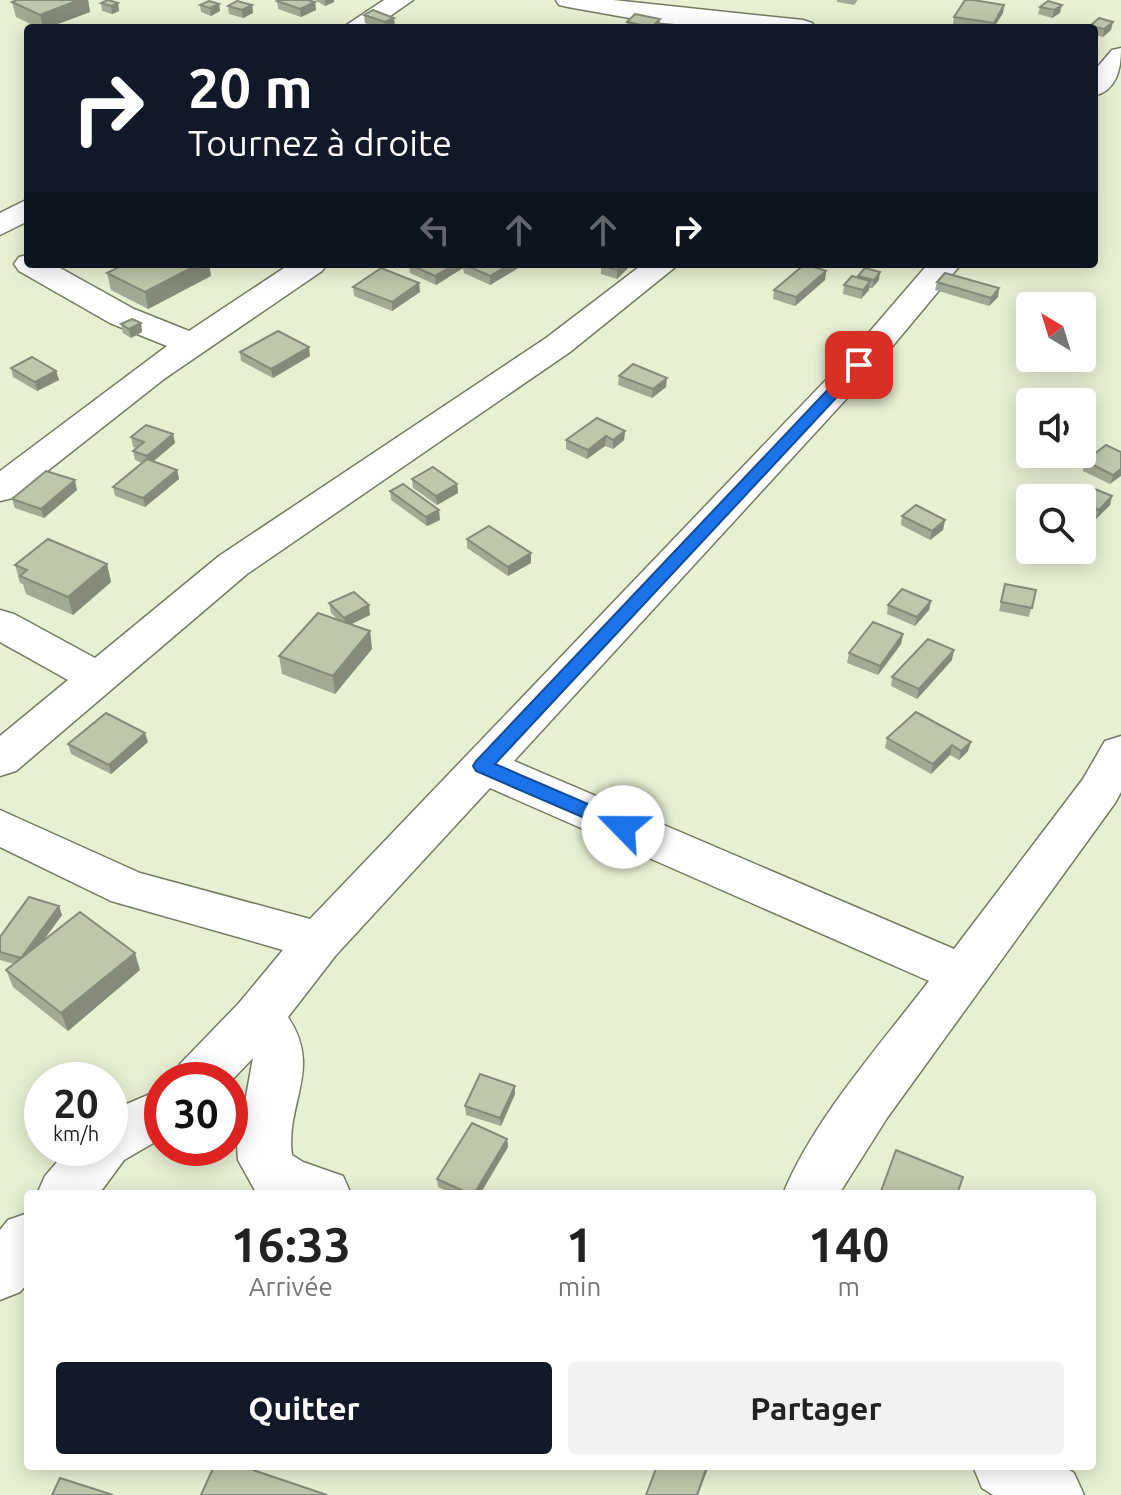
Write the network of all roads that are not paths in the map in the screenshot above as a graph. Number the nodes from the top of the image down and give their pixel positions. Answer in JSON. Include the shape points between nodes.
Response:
{"nodes":[{"id":1,"x":401,"y":0,"type":"edge"},
{"id":2,"x":568,"y":0,"type":"edge"},
{"id":3,"x":624,"y":10,"type":"junction"},
{"id":4,"x":362,"y":24,"type":"edge"},
{"id":5,"x":607,"y":24,"type":"edge"},
{"id":6,"x":763,"y":24,"type":"edge"},
{"id":7,"x":24,"y":211,"type":"edge"},
{"id":8,"x":0,"y":226,"type":"edge"},
{"id":9,"x":0,"y":246,"type":"edge"},
{"id":10,"x":24,"y":260,"type":"edge"},
{"id":11,"x":38,"y":268,"type":"edge"},
{"id":12,"x":305,"y":268,"type":"edge"},
{"id":13,"x":658,"y":268,"type":"edge"},
{"id":14,"x":942,"y":268,"type":"edge"},
{"id":15,"x":190,"y":343,"type":"junction"},
{"id":16,"x":0,"y":490,"type":"edge"},
{"id":17,"x":0,"y":624,"type":"edge"},
{"id":18,"x":98,"y":678,"type":"junction"},
{"id":19,"x":1121,"y":752,"type":"edge"},
{"id":20,"x":0,"y":760,"type":"edge"},
{"id":21,"x":482,"y":766,"type":"junction"},
{"id":22,"x":0,"y":827,"type":"edge"},
{"id":23,"x":319,"y":941,"type":"junction"},
{"id":24,"x":962,"y":974,"type":"junction"},
{"id":25,"x":257,"y":1018,"type":"junction"},
{"id":26,"x":216,"y":1062,"type":"edge"},
{"id":27,"x":88,"y":1166,"type":"edge"},
{"id":28,"x":68,"y":1190,"type":"edge"},
{"id":29,"x":312,"y":1190,"type":"edge"},
{"id":30,"x":813,"y":1190,"type":"edge"},
{"id":31,"x":24,"y":1244,"type":"edge"},
{"id":32,"x":0,"y":1273,"type":"edge"},
{"id":33,"x":1011,"y":1470,"type":"edge"},
{"id":34,"x":1052,"y":1495,"type":"edge"}],
"edges":[{"from":1,"to":4,"type":"street"},
{"from":2,"to":3,"type":"street"},
{"from":3,"to":5,"type":"street"},
{"from":3,"to":6,"type":"street"},
{"from":7,"to":8,"type":"street"},
{"from":9,"to":10,"type":"street"},
{"from":11,"to":15,"type":"street","via":[[122,316]]},
{"from":12,"to":15,"type":"street"},
{"from":13,"to":18,"type":"street","via":[[568,338],[233,565]]},
{"from":14,"to":21,"type":"street","via":[[859,365]]},
{"from":15,"to":16,"type":"street"},
{"from":17,"to":18,"type":"street"},
{"from":18,"to":20,"type":"street"},
{"from":19,"to":24,"type":"street","via":[[1099,791]]},
{"from":21,"to":23,"type":"street"},
{"from":21,"to":24,"type":"street"},
{"from":22,"to":23,"type":"street","via":[[128,888]]},
{"from":23,"to":25,"type":"street"},
{"from":24,"to":30,"type":"street","via":[[868,1102]]},
{"from":25,"to":26,"type":"street"},
{"from":25,"to":29,"type":"street","via":[[273,1037],[279,1062],[265,1160],[280,1178]]},
{"from":27,"to":28,"type":"street"},
{"from":31,"to":32,"type":"street"},
{"from":33,"to":34,"type":"street"}]}
